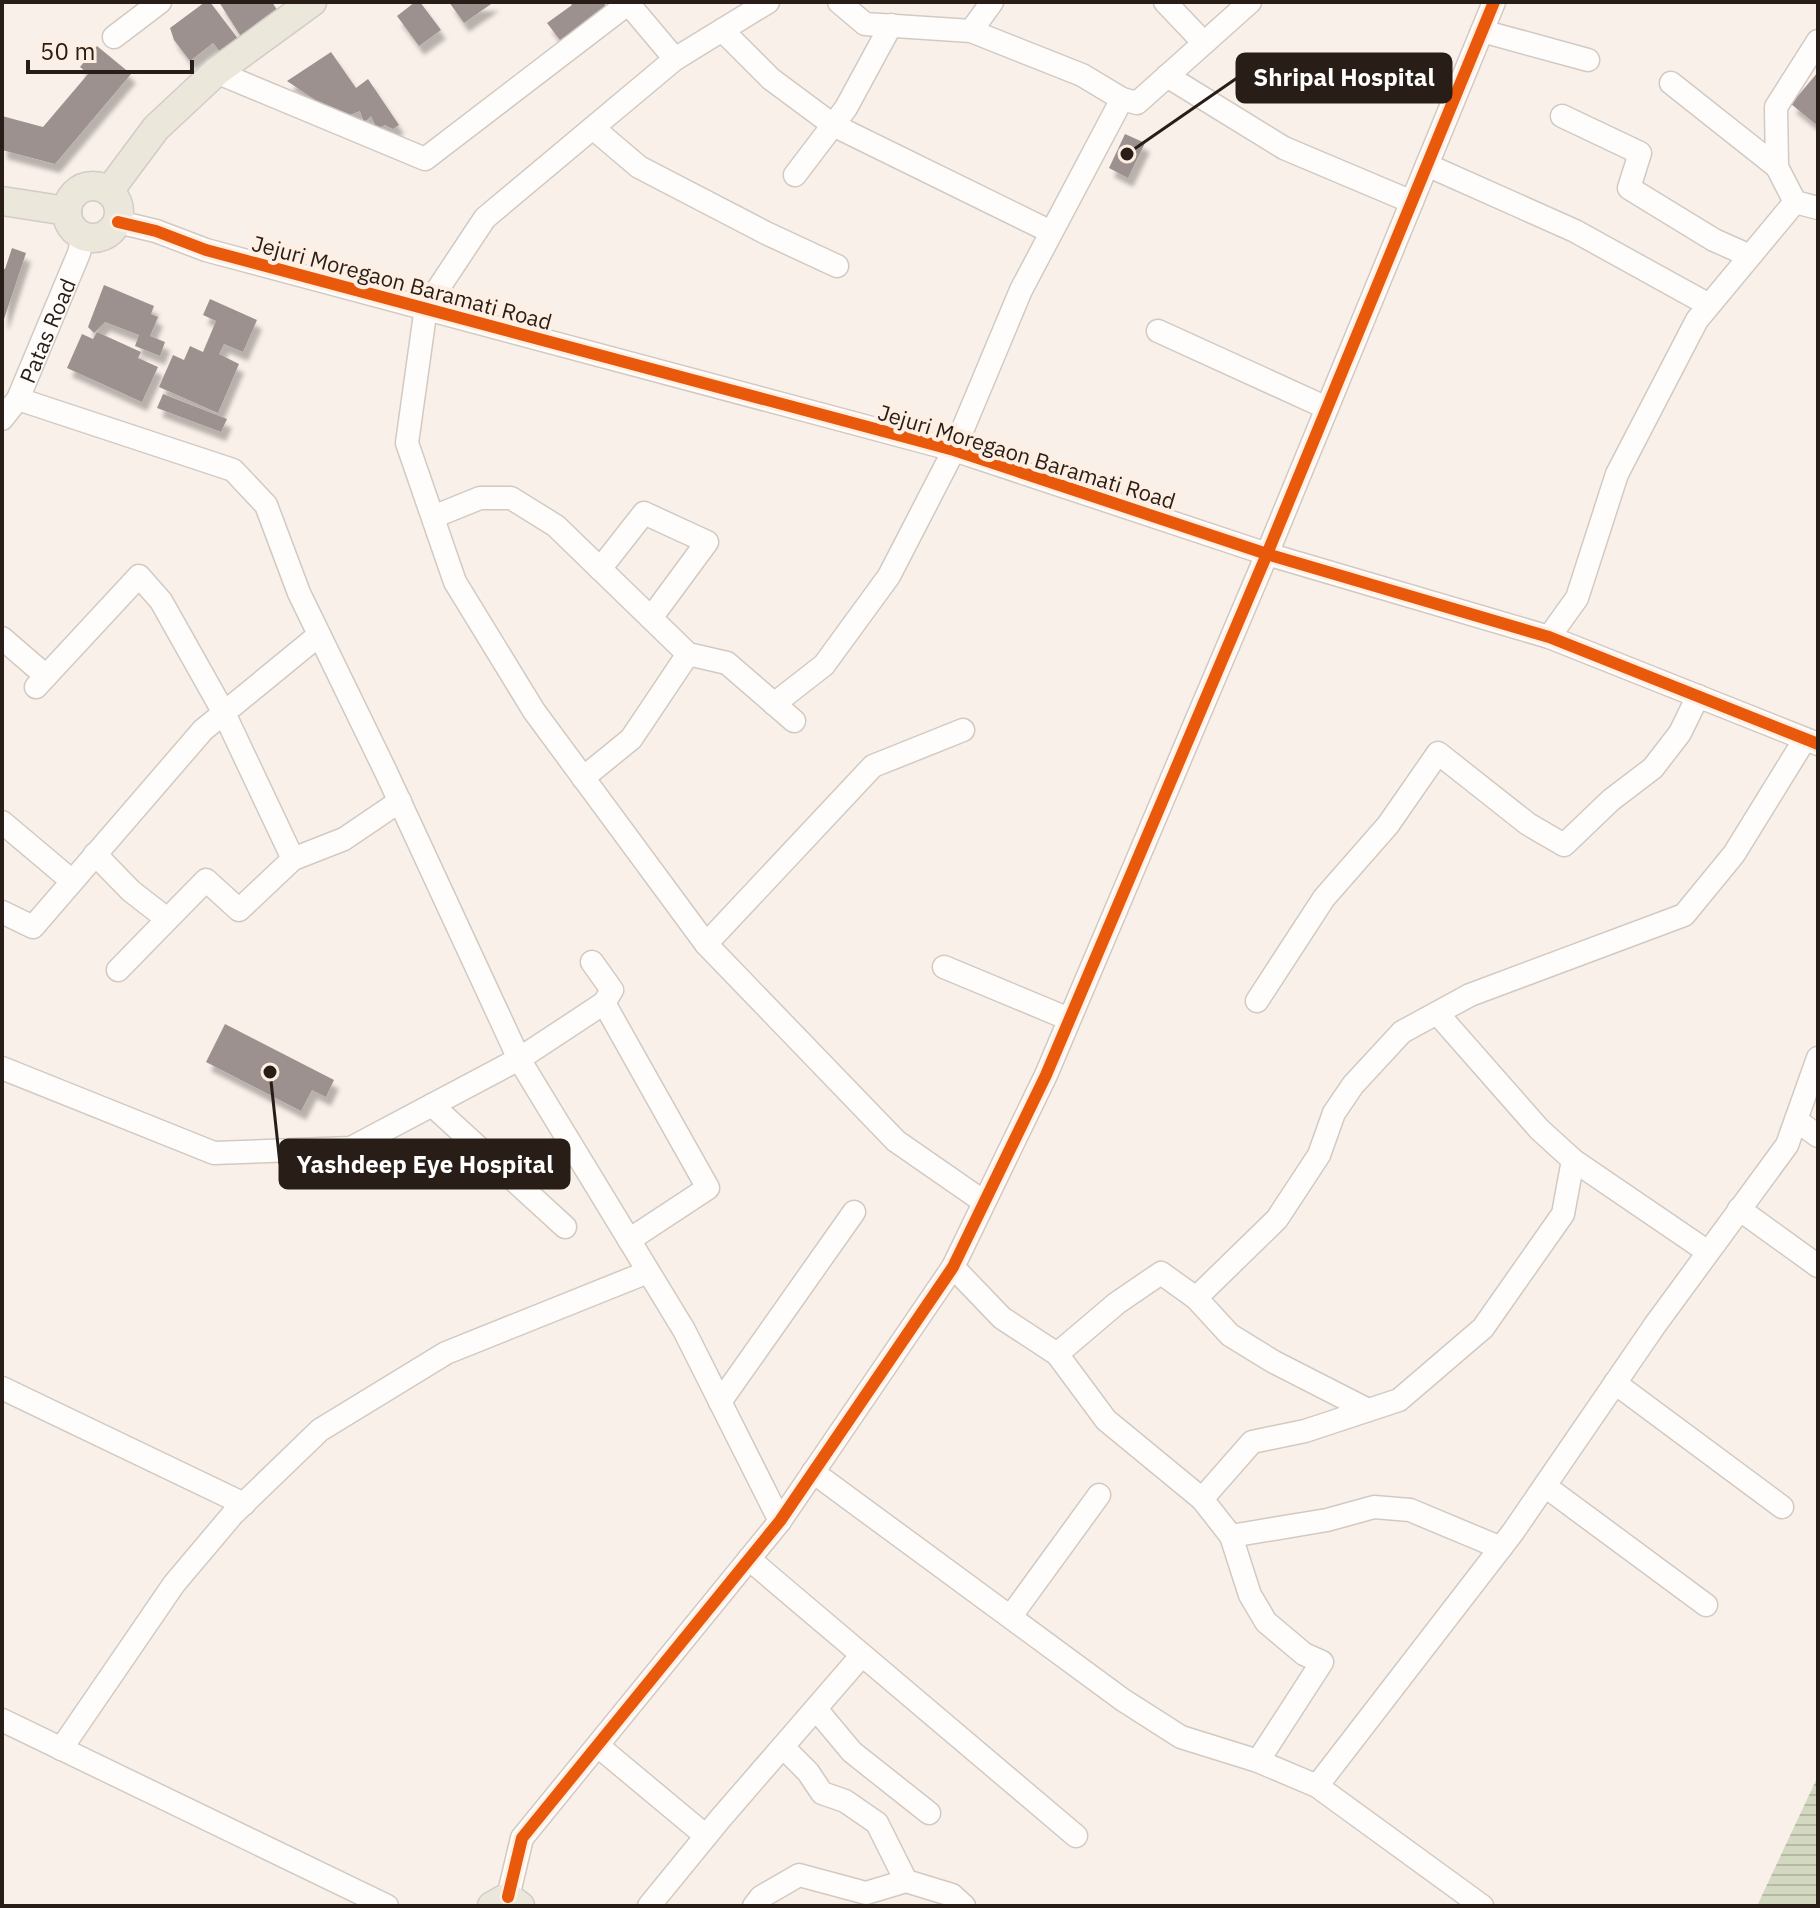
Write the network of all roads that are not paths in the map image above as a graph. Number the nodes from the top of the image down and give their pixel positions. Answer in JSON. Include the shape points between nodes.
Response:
{"nodes":[{"id":1,"x":160,"y":2,"type":"edge"},
{"id":2,"x":312,"y":2,"type":"edge"},
{"id":3,"x":628,"y":2,"type":"edge"},
{"id":4,"x":768,"y":2,"type":"edge"},
{"id":5,"x":839,"y":2,"type":"edge"},
{"id":6,"x":992,"y":2,"type":"edge"},
{"id":7,"x":1165,"y":2,"type":"edge"},
{"id":8,"x":1250,"y":2,"type":"edge"},
{"id":9,"x":1494,"y":2,"type":"edge"},
{"id":10,"x":891,"y":25,"type":"junction"},
{"id":11,"x":722,"y":30,"type":"junction"},
{"id":12,"x":971,"y":31,"type":"junction"},
{"id":13,"x":1482,"y":31,"type":"junction"},
{"id":14,"x":114,"y":37,"type":"dead end"},
{"id":15,"x":1818,"y":41,"type":"edge"},
{"id":16,"x":1204,"y":43,"type":"junction"},
{"id":17,"x":675,"y":59,"type":"junction"},
{"id":18,"x":1588,"y":60,"type":"dead end"},
{"id":19,"x":216,"y":72,"type":"junction"},
{"id":20,"x":1167,"y":76,"type":"junction"},
{"id":21,"x":1671,"y":83,"type":"dead end"},
{"id":22,"x":1122,"y":99,"type":"junction"},
{"id":23,"x":1562,"y":116,"type":"dead end"},
{"id":24,"x":833,"y":125,"type":"junction"},
{"id":25,"x":593,"y":128,"type":"junction"},
{"id":26,"x":1427,"y":165,"type":"junction"},
{"id":27,"x":1777,"y":167,"type":"junction"},
{"id":28,"x":795,"y":175,"type":"dead end"},
{"id":29,"x":109,"y":191,"type":"junction"},
{"id":30,"x":2,"y":201,"type":"edge"},
{"id":31,"x":1412,"y":202,"type":"junction"},
{"id":32,"x":1795,"y":202,"type":"junction"},
{"id":33,"x":1818,"y":208,"type":"edge"},
{"id":34,"x":67,"y":211,"type":"junction"},
{"id":35,"x":118,"y":222,"type":"junction"},
{"id":36,"x":1051,"y":232,"type":"junction"},
{"id":37,"x":83,"y":236,"type":"junction"},
{"id":38,"x":1750,"y":256,"type":"junction"},
{"id":39,"x":837,"y":266,"type":"dead end"},
{"id":40,"x":1709,"y":305,"type":"junction"},
{"id":41,"x":426,"y":307,"type":"junction"},
{"id":42,"x":1158,"y":331,"type":"dead end"},
{"id":43,"x":18,"y":399,"type":"junction"},
{"id":44,"x":1327,"y":408,"type":"junction"},
{"id":45,"x":2,"y":419,"type":"edge"},
{"id":46,"x":954,"y":450,"type":"junction"},
{"id":47,"x":433,"y":517,"type":"junction"},
{"id":48,"x":1267,"y":554,"type":"junction"},
{"id":49,"x":600,"y":569,"type":"junction"},
{"id":50,"x":651,"y":618,"type":"junction"},
{"id":51,"x":319,"y":635,"type":"junction"},
{"id":52,"x":1549,"y":637,"type":"junction"},
{"id":53,"x":2,"y":638,"type":"edge"},
{"id":54,"x":688,"y":654,"type":"junction"},
{"id":55,"x":1698,"y":696,"type":"junction"},
{"id":56,"x":774,"y":704,"type":"junction"},
{"id":57,"x":224,"y":713,"type":"junction"},
{"id":58,"x":794,"y":721,"type":"dead end"},
{"id":59,"x":963,"y":730,"type":"dead end"},
{"id":60,"x":1812,"y":741,"type":"edge"},
{"id":61,"x":583,"y":778,"type":"junction"},
{"id":62,"x":400,"y":801,"type":"junction"},
{"id":63,"x":2,"y":822,"type":"edge"},
{"id":64,"x":95,"y":854,"type":"junction"},
{"id":65,"x":293,"y":859,"type":"junction"},
{"id":66,"x":72,"y":881,"type":"junction"},
{"id":67,"x":2,"y":912,"type":"edge"},
{"id":68,"x":167,"y":919,"type":"junction"},
{"id":69,"x":706,"y":944,"type":"junction"},
{"id":70,"x":592,"y":962,"type":"dead end"},
{"id":71,"x":944,"y":967,"type":"dead end"},
{"id":72,"x":118,"y":970,"type":"dead end"},
{"id":73,"x":1257,"y":1001,"type":"dead end"},
{"id":74,"x":604,"y":1003,"type":"junction"},
{"id":75,"x":1437,"y":1013,"type":"junction"},
{"id":76,"x":1069,"y":1019,"type":"junction"},
{"id":77,"x":1818,"y":1058,"type":"edge"},
{"id":78,"x":519,"y":1059,"type":"junction"},
{"id":79,"x":2,"y":1068,"type":"edge"},
{"id":80,"x":432,"y":1105,"type":"junction"},
{"id":81,"x":1796,"y":1120,"type":"junction"},
{"id":82,"x":1818,"y":1136,"type":"edge"},
{"id":83,"x":1573,"y":1160,"type":"junction"},
{"id":84,"x":984,"y":1202,"type":"junction"},
{"id":85,"x":1739,"y":1209,"type":"junction"},
{"id":86,"x":854,"y":1212,"type":"dead end"},
{"id":87,"x":565,"y":1227,"type":"dead end"},
{"id":88,"x":629,"y":1240,"type":"junction"},
{"id":89,"x":1708,"y":1252,"type":"junction"},
{"id":90,"x":1818,"y":1266,"type":"edge"},
{"id":91,"x":953,"y":1267,"type":"junction"},
{"id":92,"x":648,"y":1272,"type":"junction"},
{"id":93,"x":1196,"y":1298,"type":"junction"},
{"id":94,"x":1057,"y":1354,"type":"junction"},
{"id":95,"x":1615,"y":1383,"type":"junction"},
{"id":96,"x":2,"y":1388,"type":"edge"},
{"id":97,"x":720,"y":1402,"type":"junction"},
{"id":98,"x":1368,"y":1410,"type":"junction"},
{"id":99,"x":813,"y":1472,"type":"junction"},
{"id":100,"x":1545,"y":1486,"type":"junction"},
{"id":101,"x":1099,"y":1495,"type":"dead end"},
{"id":102,"x":1202,"y":1499,"type":"junction"},
{"id":103,"x":244,"y":1504,"type":"junction"},
{"id":104,"x":1782,"y":1507,"type":"dead end"},
{"id":105,"x":780,"y":1521,"type":"junction"},
{"id":106,"x":1231,"y":1536,"type":"junction"},
{"id":107,"x":1501,"y":1548,"type":"junction"},
{"id":108,"x":749,"y":1559,"type":"junction"},
{"id":109,"x":1706,"y":1605,"type":"dead end"},
{"id":110,"x":1011,"y":1616,"type":"junction"},
{"id":111,"x":862,"y":1655,"type":"junction"},
{"id":112,"x":816,"y":1709,"type":"junction"},
{"id":113,"x":2,"y":1720,"type":"edge"},
{"id":114,"x":598,"y":1746,"type":"junction"},
{"id":115,"x":783,"y":1747,"type":"junction"},
{"id":116,"x":61,"y":1749,"type":"junction"},
{"id":117,"x":1258,"y":1761,"type":"junction"},
{"id":118,"x":1317,"y":1786,"type":"junction"},
{"id":119,"x":929,"y":1813,"type":"dead end"},
{"id":120,"x":706,"y":1836,"type":"junction"},
{"id":121,"x":1076,"y":1836,"type":"dead end"},
{"id":122,"x":906,"y":1881,"type":"junction"},
{"id":123,"x":507,"y":1903,"type":"edge"},
{"id":124,"x":387,"y":1906,"type":"edge"},
{"id":125,"x":649,"y":1906,"type":"edge"},
{"id":126,"x":754,"y":1906,"type":"edge"},
{"id":127,"x":964,"y":1906,"type":"edge"},
{"id":128,"x":1482,"y":1906,"type":"edge"}],
"edges":[{"from":1,"to":14,"type":"street"},
{"from":2,"to":19,"type":"main road"},
{"from":3,"to":17,"type":"street"},
{"from":3,"to":19,"type":"street","via":[[425,159]]},
{"from":4,"to":11,"type":"street"},
{"from":5,"to":10,"type":"street","via":[[865,24]]},
{"from":6,"to":12,"type":"street"},
{"from":7,"to":16,"type":"street"},
{"from":8,"to":16,"type":"street"},
{"from":9,"to":13,"type":"street"},
{"from":10,"to":12,"type":"street"},
{"from":10,"to":24,"type":"street"},
{"from":11,"to":17,"type":"street"},
{"from":11,"to":24,"type":"street","via":[[771,79]]},
{"from":12,"to":22,"type":"street","via":[[1082,75]]},
{"from":13,"to":18,"type":"street"},
{"from":13,"to":26,"type":"street"},
{"from":15,"to":27,"type":"street","via":[[1776,107]]},
{"from":16,"to":20,"type":"street"},
{"from":17,"to":25,"type":"street"},
{"from":19,"to":29,"type":"main road","via":[[156,128]]},
{"from":20,"to":22,"type":"street","via":[[1137,103]]},
{"from":20,"to":31,"type":"street","via":[[1284,148]]},
{"from":21,"to":27,"type":"street"},
{"from":22,"to":36,"type":"street"},
{"from":23,"to":38,"type":"street","via":[[1640,153],[1629,188]]},
{"from":24,"to":28,"type":"street"},
{"from":24,"to":36,"type":"street"},
{"from":25,"to":39,"type":"street","via":[[639,167]]},
{"from":25,"to":41,"type":"street","via":[[485,218]]},
{"from":26,"to":31,"type":"street"},
{"from":26,"to":40,"type":"street","via":[[1575,231]]},
{"from":27,"to":32,"type":"street"},
{"from":29,"to":34,"type":"main road","via":[[87,187],[77,192]]},
{"from":29,"to":35,"type":"main road","via":[[120,211]]},
{"from":30,"to":34,"type":"main road"},
{"from":31,"to":44,"type":"street"},
{"from":32,"to":33,"type":"street"},
{"from":32,"to":38,"type":"street"},
{"from":34,"to":37,"type":"main road","via":[[74,230]]},
{"from":35,"to":37,"type":"main road","via":[[107,235]]},
{"from":35,"to":41,"type":"street","name":"Jejuri Moregaon Baramati Road"},
{"from":36,"to":46,"type":"street"},
{"from":37,"to":43,"type":"street","name":"Patas Road"},
{"from":38,"to":40,"type":"street"},
{"from":40,"to":52,"type":"street","via":[[1617,474],[1577,598]]},
{"from":41,"to":46,"type":"street","name":"Jejuri Moregaon Baramati Road"},
{"from":41,"to":47,"type":"street","via":[[407,443]]},
{"from":42,"to":44,"type":"street"},
{"from":43,"to":45,"type":"street","name":"Patas Road"},
{"from":43,"to":51,"type":"street","via":[[233,470],[266,505]]},
{"from":44,"to":48,"type":"street"},
{"from":46,"to":48,"type":"street","name":"Jejuri Moregaon Baramati Road"},
{"from":46,"to":56,"type":"street","via":[[889,576],[824,665]]},
{"from":47,"to":49,"type":"street","via":[[480,498],[511,498],[556,526]]},
{"from":47,"to":61,"type":"street","via":[[455,582],[534,711]]},
{"from":48,"to":52,"type":"street","name":"Jejuri Moregaon Baramati Road"},
{"from":48,"to":76,"type":"street"},
{"from":49,"to":50,"type":"street"},
{"from":49,"to":50,"type":"street","via":[[644,513],[707,542]]},
{"from":50,"to":54,"type":"street"},
{"from":51,"to":57,"type":"street"},
{"from":51,"to":62,"type":"street"},
{"from":52,"to":55,"type":"street","name":"Jejuri Moregaon Baramati Road"},
{"from":53,"to":57,"type":"street","via":[[41,681],[139,576],[161,601]]},
{"from":54,"to":56,"type":"street","via":[[727,663]]},
{"from":54,"to":61,"type":"street","via":[[631,739]]},
{"from":55,"to":60,"type":"street","name":"Jejuri Moregaon Baramati Road"},
{"from":55,"to":73,"type":"street","via":[[1680,733],[1653,768],[1564,845],[1528,824],[1438,753],[1388,825],[1324,898]]},
{"from":56,"to":58,"type":"street"},
{"from":57,"to":64,"type":"street","via":[[203,730]]},
{"from":57,"to":65,"type":"street"},
{"from":59,"to":69,"type":"street","via":[[873,766]]},
{"from":60,"to":75,"type":"street","via":[[1734,854],[1684,915],[1470,995]]},
{"from":61,"to":69,"type":"street"},
{"from":62,"to":65,"type":"street","via":[[344,839]]},
{"from":62,"to":78,"type":"street"},
{"from":63,"to":66,"type":"street"},
{"from":64,"to":66,"type":"street"},
{"from":64,"to":68,"type":"street"},
{"from":65,"to":68,"type":"street","via":[[239,910],[206,880]]},
{"from":66,"to":67,"type":"street","via":[[33,927]]},
{"from":68,"to":72,"type":"street"},
{"from":69,"to":84,"type":"street","via":[[896,1141]]},
{"from":70,"to":74,"type":"street","via":[[612,990]]},
{"from":71,"to":76,"type":"street"},
{"from":74,"to":78,"type":"street"},
{"from":74,"to":88,"type":"street","via":[[708,1188]]},
{"from":75,"to":83,"type":"street"},
{"from":75,"to":93,"type":"street","via":[[1402,1032],[1353,1085],[1334,1113],[1319,1155],[1277,1219]]},
{"from":76,"to":84,"type":"street"},
{"from":77,"to":81,"type":"street"},
{"from":78,"to":80,"type":"street"},
{"from":78,"to":88,"type":"street"},
{"from":79,"to":80,"type":"street","via":[[214,1153],[351,1148]]},
{"from":80,"to":87,"type":"street"},
{"from":81,"to":82,"type":"street"},
{"from":81,"to":85,"type":"street","via":[[1787,1145]]},
{"from":83,"to":89,"type":"street"},
{"from":83,"to":98,"type":"street","via":[[1563,1214],[1483,1328],[1399,1400]]},
{"from":84,"to":91,"type":"street"},
{"from":85,"to":89,"type":"street"},
{"from":85,"to":90,"type":"street"},
{"from":86,"to":97,"type":"street"},
{"from":88,"to":92,"type":"street"},
{"from":89,"to":95,"type":"street"},
{"from":91,"to":94,"type":"street","via":[[1002,1318]]},
{"from":91,"to":99,"type":"street"},
{"from":92,"to":97,"type":"street"},
{"from":92,"to":103,"type":"street","via":[[446,1353],[320,1430]]},
{"from":93,"to":94,"type":"street","via":[[1161,1273]]},
{"from":93,"to":98,"type":"street","via":[[1230,1335]]},
{"from":94,"to":102,"type":"street","via":[[1106,1420]]},
{"from":95,"to":100,"type":"street"},
{"from":95,"to":104,"type":"street"},
{"from":96,"to":103,"type":"street"},
{"from":97,"to":105,"type":"street"},
{"from":98,"to":102,"type":"street","via":[[1252,1442]]},
{"from":99,"to":105,"type":"street"},
{"from":99,"to":110,"type":"street"},
{"from":100,"to":107,"type":"street"},
{"from":100,"to":109,"type":"street"},
{"from":101,"to":110,"type":"street"},
{"from":102,"to":106,"type":"street"},
{"from":103,"to":116,"type":"street","via":[[174,1584]]},
{"from":105,"to":108,"type":"street"},
{"from":106,"to":107,"type":"street","via":[[1374,1507],[1410,1510]]},
{"from":106,"to":117,"type":"street","via":[[1250,1595],[1266,1622],[1322,1662]]},
{"from":107,"to":118,"type":"street"},
{"from":108,"to":111,"type":"street"},
{"from":108,"to":114,"type":"street"},
{"from":110,"to":117,"type":"street","via":[[1181,1737]]},
{"from":111,"to":112,"type":"street"},
{"from":111,"to":121,"type":"street"},
{"from":112,"to":115,"type":"street"},
{"from":112,"to":119,"type":"street","via":[[852,1752]]},
{"from":113,"to":116,"type":"street"},
{"from":114,"to":120,"type":"street"},
{"from":114,"to":123,"type":"street","via":[[522,1838]]},
{"from":115,"to":120,"type":"street"},
{"from":115,"to":122,"type":"street","via":[[822,1793],[877,1823]]},
{"from":116,"to":124,"type":"street"},
{"from":117,"to":118,"type":"street"},
{"from":118,"to":128,"type":"street"},
{"from":120,"to":125,"type":"street"},
{"from":122,"to":126,"type":"street","via":[[866,1893],[799,1875]]},
{"from":122,"to":127,"type":"street","via":[[952,1895]]}]}
